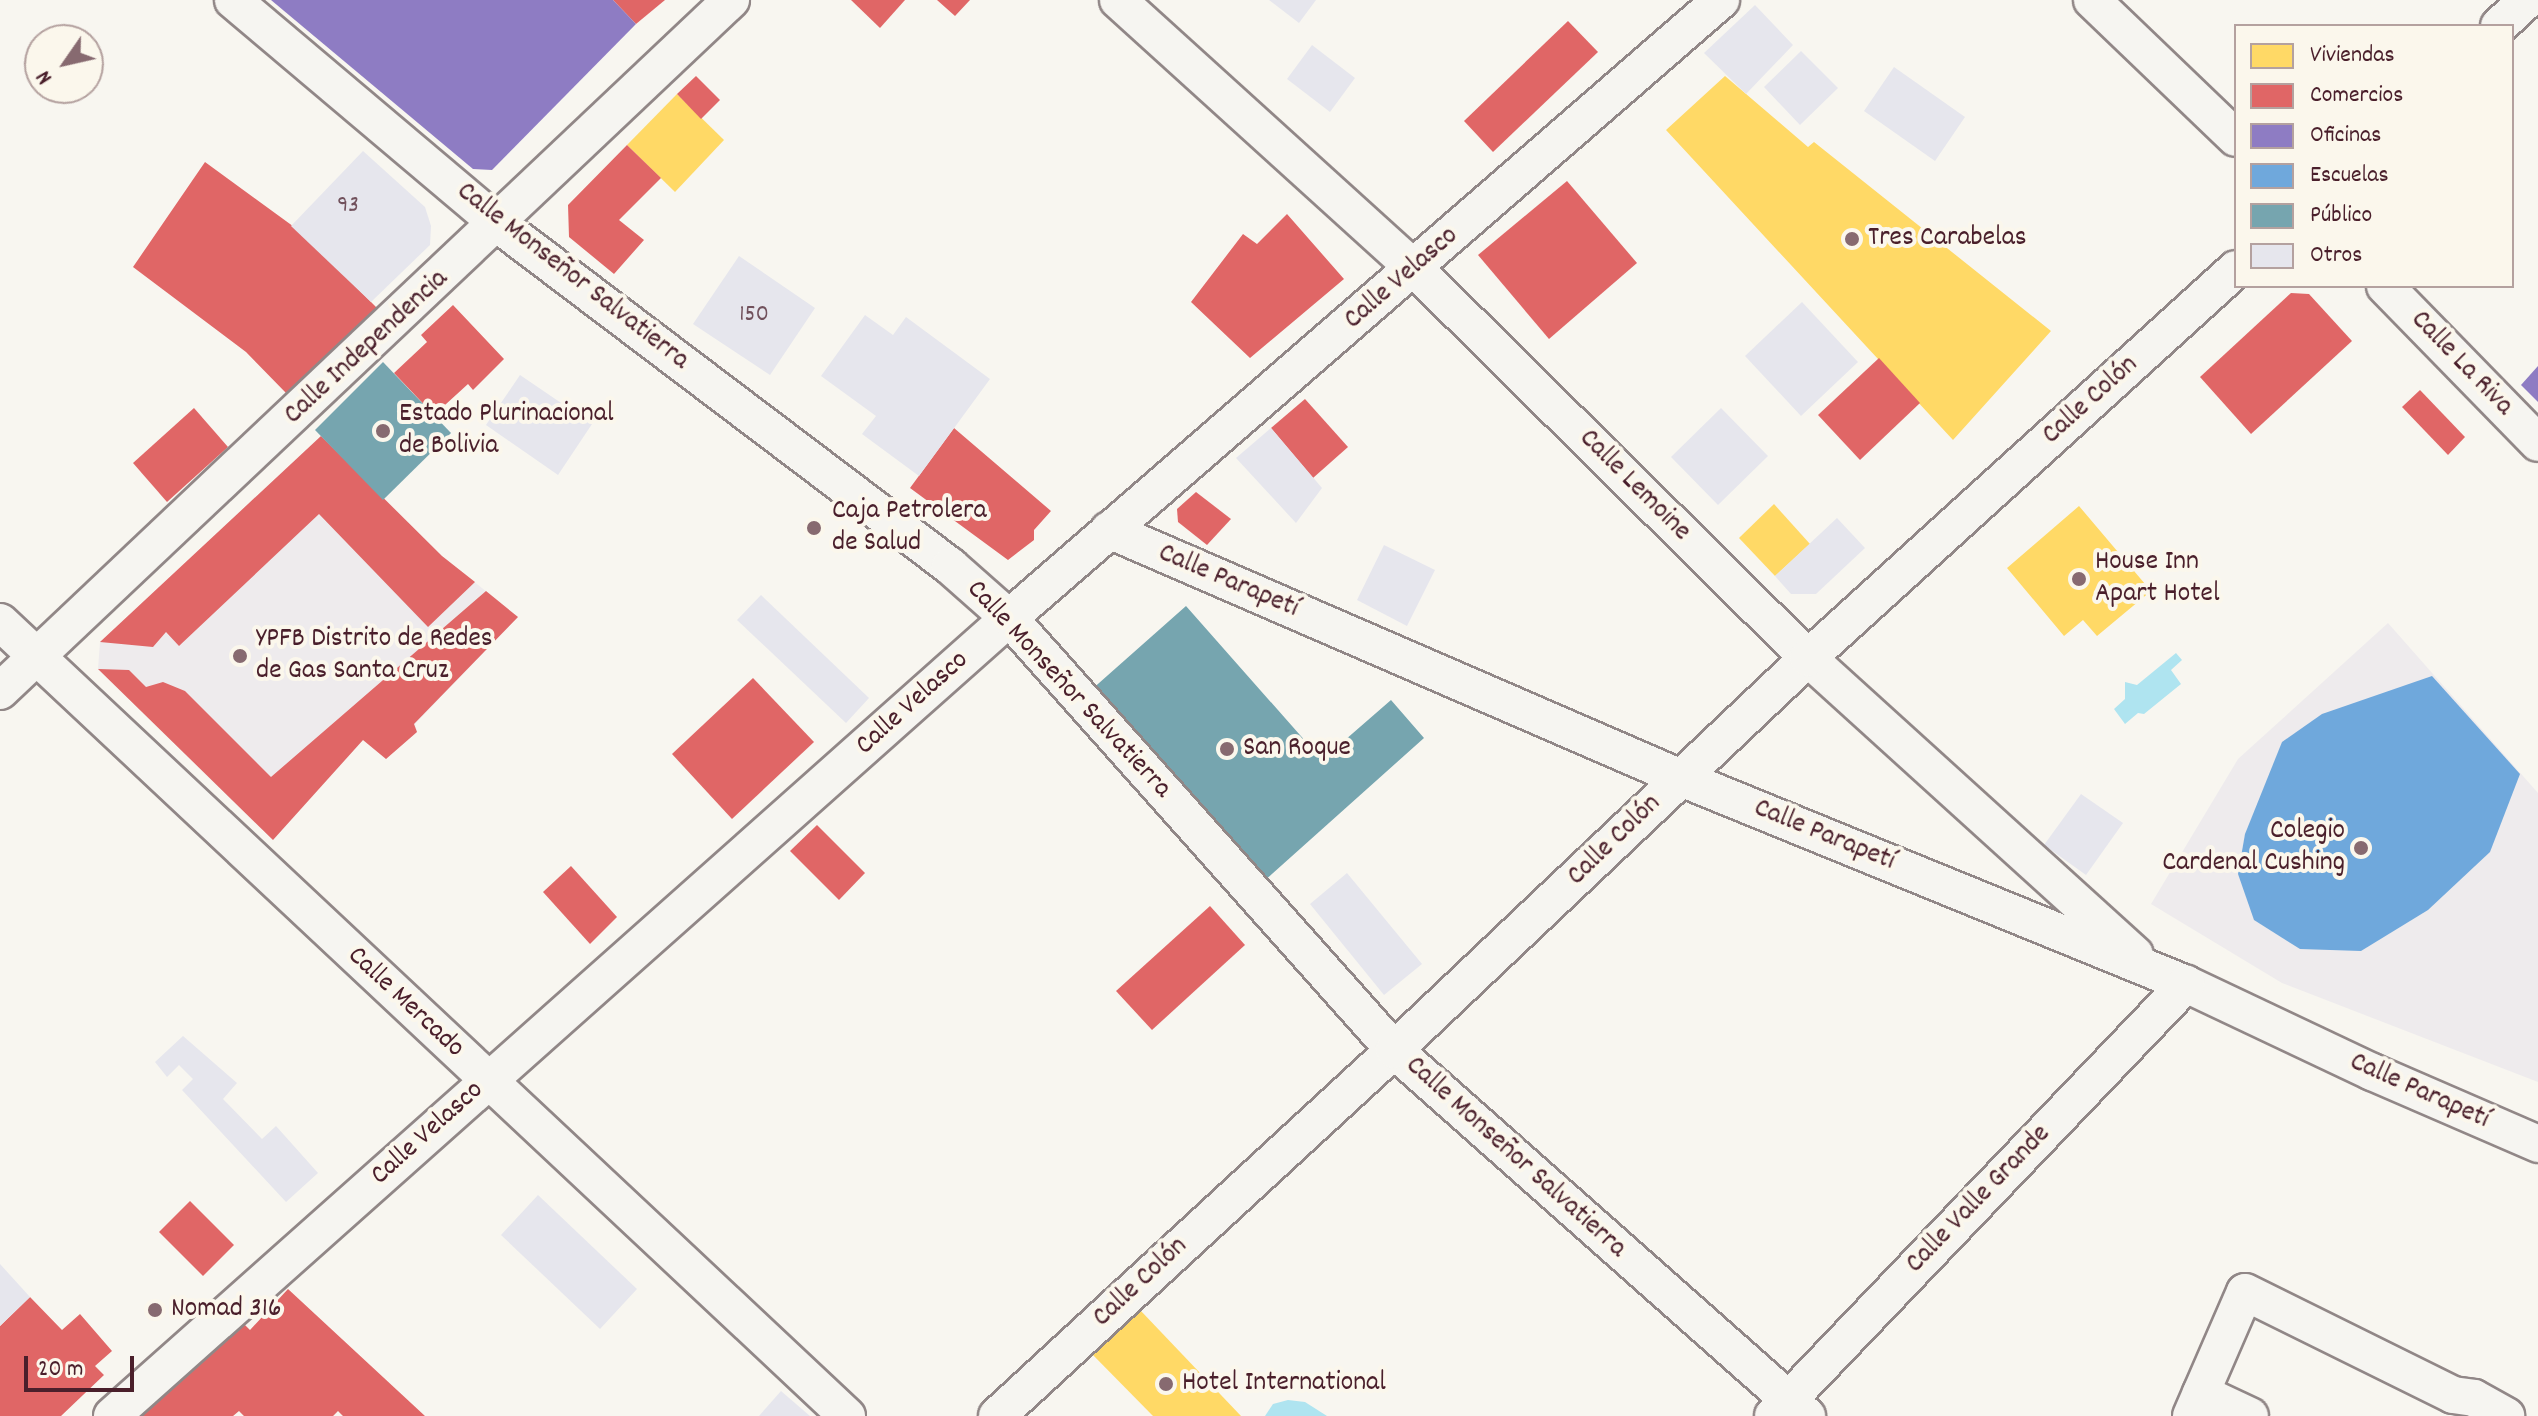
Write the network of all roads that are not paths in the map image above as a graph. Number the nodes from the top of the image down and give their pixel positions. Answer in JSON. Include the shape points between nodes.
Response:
{"nodes":[{"id":1,"x":233,"y":0,"type":"edge"},
{"id":2,"x":731,"y":0,"type":"edge"},
{"id":3,"x":1118,"y":0,"type":"edge"},
{"id":4,"x":1721,"y":0,"type":"edge"},
{"id":5,"x":2092,"y":0,"type":"edge"},
{"id":6,"x":2527,"y":0,"type":"edge"},
{"id":7,"x":2501,"y":24,"type":"edge"},
{"id":8,"x":2234,"y":136,"type":"edge"},
{"id":9,"x":498,"y":224,"type":"junction"},
{"id":10,"x":1414,"y":268,"type":"junction"},
{"id":11,"x":2234,"y":271,"type":"edge"},
{"id":12,"x":2387,"y":288,"type":"edge"},
{"id":13,"x":2538,"y":443,"type":"edge"},
{"id":14,"x":1109,"y":530,"type":"junction"},
{"id":15,"x":1009,"y":618,"type":"junction"},
{"id":16,"x":0,"y":622,"type":"edge"},
{"id":17,"x":39,"y":657,"type":"junction"},
{"id":18,"x":1808,"y":658,"type":"junction"},
{"id":19,"x":0,"y":691,"type":"edge"},
{"id":20,"x":1681,"y":778,"type":"junction"},
{"id":21,"x":2152,"y":970,"type":"junction"},
{"id":22,"x":2186,"y":984,"type":"junction"},
{"id":23,"x":1394,"y":1050,"type":"junction"},
{"id":24,"x":488,"y":1081,"type":"junction"},
{"id":25,"x":2538,"y":1144,"type":"edge"},
{"id":26,"x":2196,"y":1404,"type":"edge"},
{"id":27,"x":2444,"y":1406,"type":"edge"},
{"id":28,"x":1789,"y":1411,"type":"edge"},
{"id":29,"x":112,"y":1416,"type":"edge"},
{"id":30,"x":847,"y":1416,"type":"edge"},
{"id":31,"x":997,"y":1416,"type":"edge"},
{"id":32,"x":2250,"y":1416,"type":"edge"},
{"id":33,"x":2506,"y":1416,"type":"edge"}],
"edges":[{"from":1,"to":9,"type":"street","name":"Calle Monseñor Salvatierra"},
{"from":2,"to":9,"type":"street","name":"Calle Independencia"},
{"from":3,"to":10,"type":"street","name":"Calle Lemoine"},
{"from":4,"to":10,"type":"street","name":"Calle Velasco"},
{"from":5,"to":8,"type":"street"},
{"from":6,"to":7,"type":"street"},
{"from":9,"to":15,"type":"street","name":"Calle Monseñor Salvatierra","via":[[950,566]]},
{"from":9,"to":17,"type":"street","name":"Calle Independencia"},
{"from":10,"to":14,"type":"street","name":"Calle Velasco"},
{"from":10,"to":18,"type":"street","name":"Calle Lemoine"},
{"from":11,"to":18,"type":"street","name":"Calle Colón"},
{"from":12,"to":13,"type":"street","name":"Calle La Riva"},
{"from":14,"to":15,"type":"street","name":"Calle Velasco"},
{"from":14,"to":20,"type":"street","name":"Calle Parapetí"},
{"from":15,"to":23,"type":"street","name":"Calle Monseñor Salvatierra"},
{"from":15,"to":24,"type":"street","name":"Calle Velasco"},
{"from":16,"to":17,"type":"street","name":"Calle Mercado"},
{"from":17,"to":19,"type":"street","name":"Calle Independencia"},
{"from":17,"to":24,"type":"street","name":"Calle Mercado"},
{"from":18,"to":20,"type":"street","name":"Calle Colón"},
{"from":18,"to":21,"type":"street","name":"Calle Lemoine"},
{"from":20,"to":21,"type":"street","name":"Calle Parapetí"},
{"from":20,"to":23,"type":"street","name":"Calle Colón"},
{"from":21,"to":22,"type":"street","name":"Calle Parapetí"},
{"from":22,"to":25,"type":"street","name":"Calle Parapetí"},
{"from":22,"to":28,"type":"street","name":"Calle Valle Grande"},
{"from":23,"to":28,"type":"street","name":"Calle Monseñor Salvatierra"},
{"from":23,"to":31,"type":"street","name":"Calle Colón"},
{"from":24,"to":29,"type":"street","name":"Calle Velasco"},
{"from":24,"to":30,"type":"street","name":"Calle Mercado"},
{"from":26,"to":27,"type":"street","via":[[2245,1292]]},
{"from":26,"to":32,"type":"street"},
{"from":27,"to":33,"type":"street","via":[[2474,1398]]}]}
